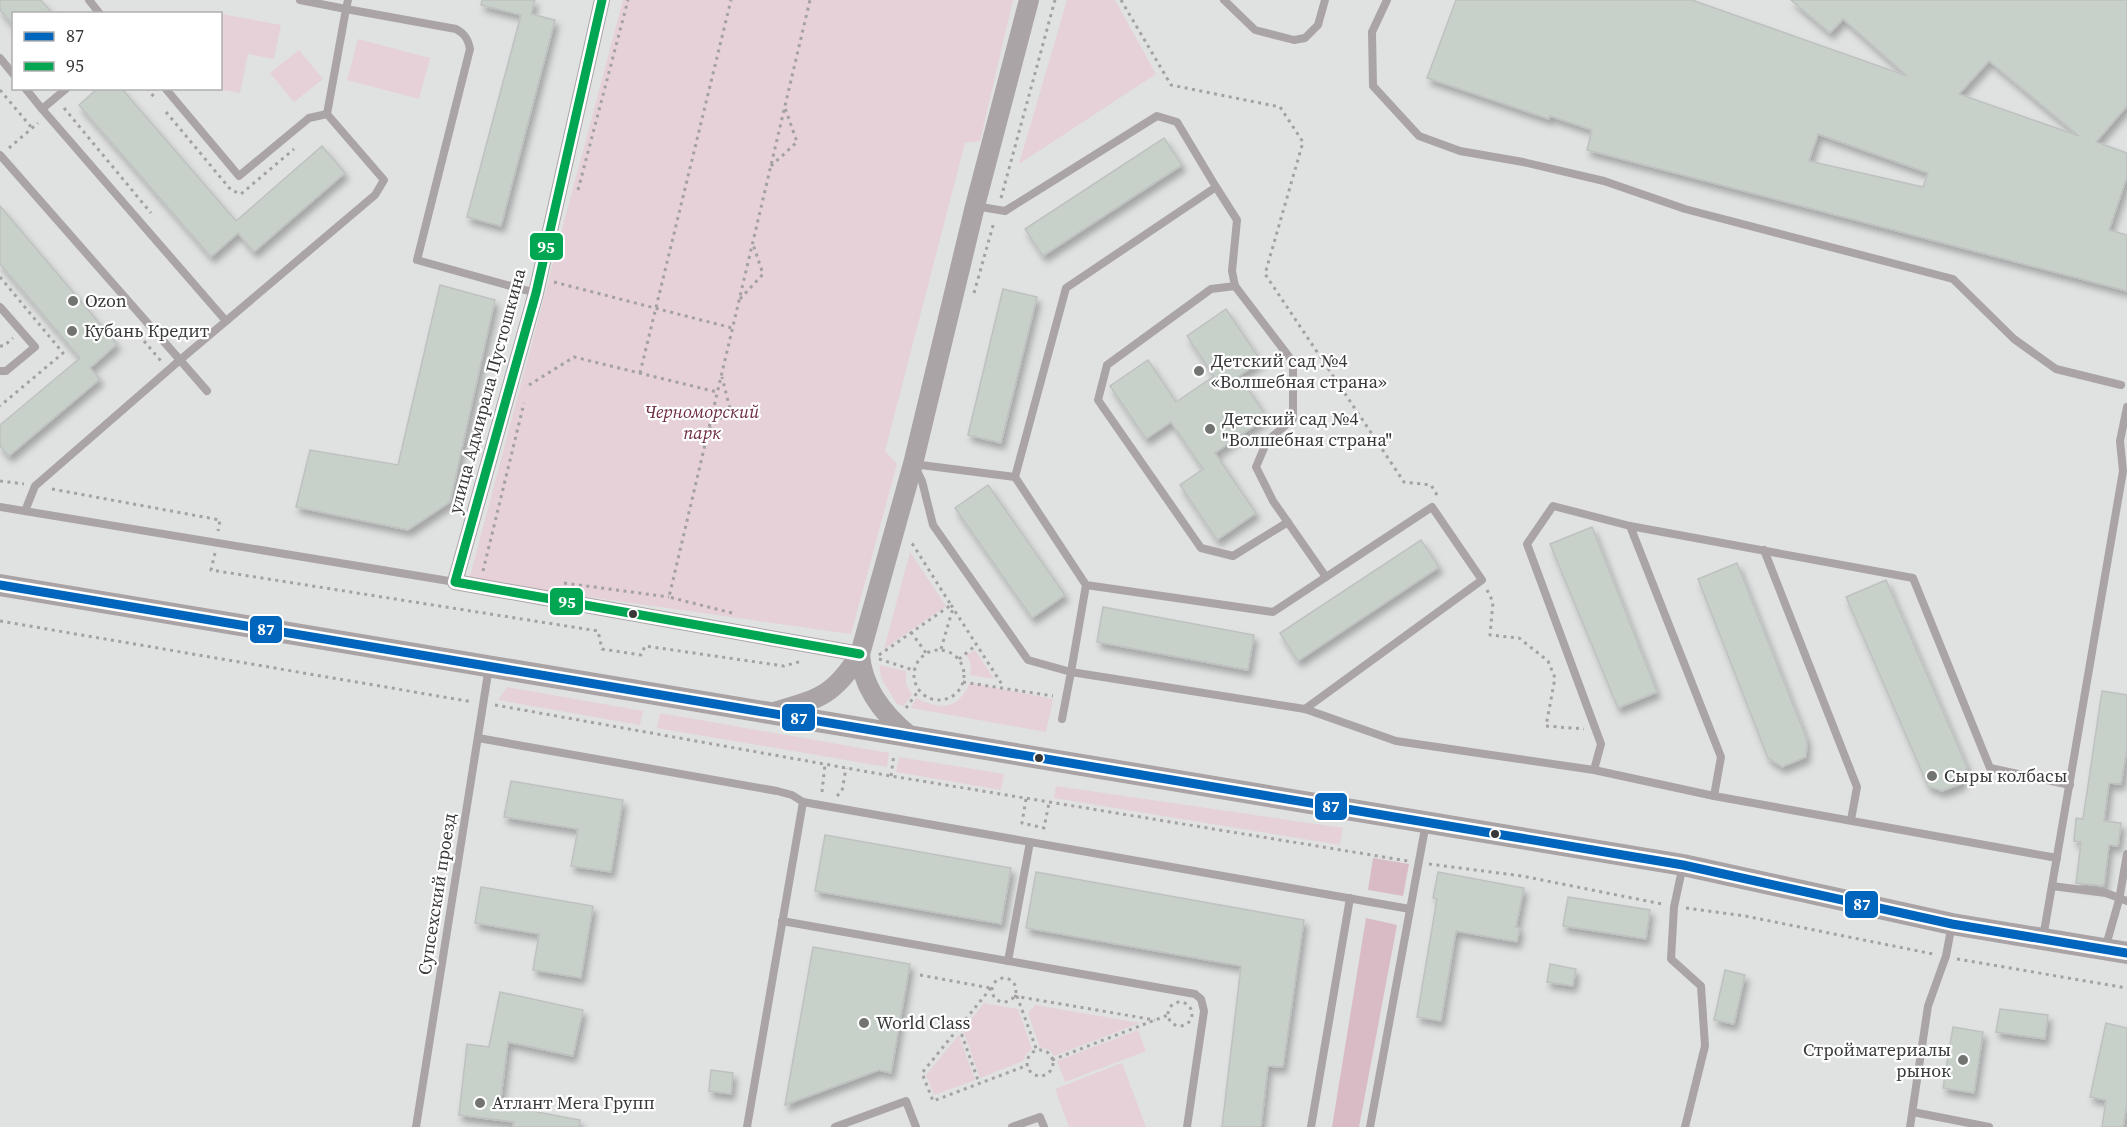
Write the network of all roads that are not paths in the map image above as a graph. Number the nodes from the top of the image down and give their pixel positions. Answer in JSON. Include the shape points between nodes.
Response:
{"nodes":[{"id":1,"x":89,"y":0,"type":"edge"},
{"id":2,"x":300,"y":0,"type":"edge"},
{"id":3,"x":602,"y":0,"type":"edge"},
{"id":4,"x":1029,"y":0,"type":"edge"},
{"id":5,"x":1224,"y":0,"type":"edge"},
{"id":6,"x":1325,"y":0,"type":"edge"},
{"id":7,"x":1387,"y":0,"type":"edge"},
{"id":8,"x":347,"y":4,"type":"edge"},
{"id":9,"x":98,"y":12,"type":"edge"},
{"id":10,"x":0,"y":58,"type":"edge"},
{"id":11,"x":12,"y":73,"type":"edge"},
{"id":12,"x":27,"y":90,"type":"edge"},
{"id":13,"x":65,"y":90,"type":"edge"},
{"id":14,"x":167,"y":90,"type":"edge"},
{"id":15,"x":45,"y":112,"type":"junction"},
{"id":16,"x":327,"y":114,"type":"junction"},
{"id":17,"x":0,"y":155,"type":"edge"},
{"id":18,"x":1216,"y":187,"type":"junction"},
{"id":19,"x":975,"y":206,"type":"junction"},
{"id":20,"x":543,"y":284,"type":"junction"},
{"id":21,"x":1235,"y":286,"type":"junction"},
{"id":22,"x":0,"y":307,"type":"edge"},
{"id":23,"x":226,"y":321,"type":"junction"},
{"id":24,"x":180,"y":360,"type":"junction"},
{"id":25,"x":0,"y":371,"type":"edge"},
{"id":26,"x":2121,"y":385,"type":"dead end"},
{"id":27,"x":207,"y":391,"type":"dead end"},
{"id":28,"x":2127,"y":406,"type":"edge"},
{"id":29,"x":913,"y":464,"type":"junction"},
{"id":30,"x":1015,"y":477,"type":"junction"},
{"id":31,"x":0,"y":507,"type":"edge"},
{"id":32,"x":25,"y":511,"type":"junction"},
{"id":33,"x":1288,"y":522,"type":"junction"},
{"id":34,"x":1630,"y":526,"type":"junction"},
{"id":35,"x":1764,"y":550,"type":"junction"},
{"id":36,"x":1326,"y":577,"type":"junction"},
{"id":37,"x":455,"y":582,"type":"junction"},
{"id":38,"x":0,"y":585,"type":"edge"},
{"id":39,"x":1086,"y":585,"type":"junction"},
{"id":40,"x":860,"y":654,"type":"junction"},
{"id":41,"x":489,"y":667,"type":"junction"},
{"id":42,"x":1071,"y":672,"type":"junction"},
{"id":43,"x":1305,"y":708,"type":"junction"},
{"id":44,"x":769,"y":713,"type":"junction"},
{"id":45,"x":1062,"y":718,"type":"dead end"},
{"id":46,"x":911,"y":736,"type":"junction"},
{"id":47,"x":478,"y":738,"type":"junction"},
{"id":48,"x":1594,"y":770,"type":"junction"},
{"id":49,"x":2070,"y":785,"type":"junction"},
{"id":50,"x":1714,"y":796,"type":"junction"},
{"id":51,"x":803,"y":802,"type":"junction"},
{"id":52,"x":1851,"y":820,"type":"junction"},
{"id":53,"x":1426,"y":822,"type":"junction"},
{"id":54,"x":1030,"y":842,"type":"junction"},
{"id":55,"x":2057,"y":858,"type":"junction"},
{"id":56,"x":2127,"y":858,"type":"edge"},
{"id":57,"x":1683,"y":865,"type":"junction"},
{"id":58,"x":2052,"y":886,"type":"junction"},
{"id":59,"x":1350,"y":898,"type":"junction"},
{"id":60,"x":2123,"y":901,"type":"edge"},
{"id":61,"x":1410,"y":909,"type":"junction"},
{"id":62,"x":782,"y":921,"type":"junction"},
{"id":63,"x":1952,"y":924,"type":"junction"},
{"id":64,"x":2043,"y":940,"type":"junction"},
{"id":65,"x":2116,"y":952,"type":"edge"},
{"id":66,"x":1008,"y":961,"type":"junction"},
{"id":67,"x":1912,"y":1112,"type":"junction"},
{"id":68,"x":416,"y":1127,"type":"edge"},
{"id":69,"x":747,"y":1127,"type":"edge"},
{"id":70,"x":835,"y":1127,"type":"edge"},
{"id":71,"x":916,"y":1127,"type":"edge"},
{"id":72,"x":1012,"y":1127,"type":"edge"},
{"id":73,"x":1044,"y":1127,"type":"edge"},
{"id":74,"x":1187,"y":1127,"type":"edge"},
{"id":75,"x":1311,"y":1127,"type":"edge"},
{"id":76,"x":1370,"y":1127,"type":"edge"},
{"id":77,"x":1684,"y":1127,"type":"edge"},
{"id":78,"x":1910,"y":1127,"type":"edge"},
{"id":79,"x":1989,"y":1127,"type":"edge"}],
"edges":[{"from":1,"to":9,"type":"lane"},
{"from":2,"to":8,"type":"lane"},
{"from":3,"to":20,"type":"street","name":"улица Адмирала Пустошкина"},
{"from":4,"to":19,"type":"street"},
{"from":5,"to":6,"type":"lane","via":[[1255,30],[1294,40],[1305,38],[1318,25]]},
{"from":7,"to":26,"type":"lane","via":[[1372,32],[1372,86],[1419,136],[1460,151],[1604,181],[1684,209],[1953,279],[2014,339],[2055,369]]},
{"from":8,"to":16,"type":"lane"},
{"from":8,"to":20,"type":"lane","via":[[456,29],[464,33],[470,49],[417,260]]},
{"from":10,"to":11,"type":"lane"},
{"from":12,"to":15,"type":"lane"},
{"from":13,"to":15,"type":"lane"},
{"from":14,"to":16,"type":"lane","via":[[239,176],[309,118]]},
{"from":15,"to":23,"type":"lane"},
{"from":16,"to":23,"type":"lane","via":[[384,180],[375,195]]},
{"from":17,"to":24,"type":"lane"},
{"from":18,"to":19,"type":"lane","via":[[1177,122],[1157,116],[1005,211]]},
{"from":18,"to":21,"type":"lane","via":[[1237,220],[1232,271]]},
{"from":18,"to":30,"type":"lane","via":[[1066,288]]},
{"from":19,"to":29,"type":"street"},
{"from":20,"to":37,"type":"street","name":"улица Адмирала Пустошкина"},
{"from":21,"to":33,"type":"lane","via":[[1293,362],[1293,419],[1267,441],[1256,467]]},
{"from":21,"to":33,"type":"lane","via":[[1211,289],[1107,365],[1098,399],[1202,548],[1233,556]]},
{"from":22,"to":25,"type":"lane","via":[[35,348],[6,371]]},
{"from":23,"to":24,"type":"lane"},
{"from":24,"to":27,"type":"lane"},
{"from":24,"to":32,"type":"lane","via":[[35,486]]},
{"from":28,"to":49,"type":"lane","via":[[2120,441],[2123,471]]},
{"from":29,"to":30,"type":"lane"},
{"from":29,"to":40,"type":"street"},
{"from":29,"to":42,"type":"lane","via":[[922,481],[933,525],[1028,660]]},
{"from":30,"to":39,"type":"lane"},
{"from":31,"to":32,"type":"lane"},
{"from":32,"to":37,"type":"lane"},
{"from":33,"to":36,"type":"lane"},
{"from":34,"to":35,"type":"lane"},
{"from":34,"to":48,"type":"lane","via":[[1553,506],[1527,544],[1601,744]]},
{"from":34,"to":50,"type":"lane","via":[[1721,757]]},
{"from":35,"to":49,"type":"lane","via":[[1913,578],[1990,768]]},
{"from":35,"to":52,"type":"lane","via":[[1857,787]]},
{"from":36,"to":39,"type":"lane","via":[[1273,612]]},
{"from":36,"to":43,"type":"lane","via":[[1432,507],[1482,580]]},
{"from":37,"to":40,"type":"street"},
{"from":38,"to":41,"type":"main road"},
{"from":39,"to":42,"type":"lane"},
{"from":40,"to":44,"type":"street","via":[[827,694]]},
{"from":40,"to":46,"type":"street","via":[[864,679],[874,697]]},
{"from":41,"to":44,"type":"main road"},
{"from":41,"to":47,"type":"lane","name":"Супсехский проезд"},
{"from":42,"to":43,"type":"lane"},
{"from":42,"to":45,"type":"lane"},
{"from":43,"to":48,"type":"lane","via":[[1396,741]]},
{"from":44,"to":46,"type":"main road"},
{"from":46,"to":53,"type":"main road"},
{"from":47,"to":51,"type":"lane","via":[[777,791]]},
{"from":47,"to":68,"type":"lane","name":"Супсехский проезд"},
{"from":48,"to":50,"type":"lane"},
{"from":49,"to":55,"type":"lane"},
{"from":50,"to":52,"type":"lane"},
{"from":51,"to":54,"type":"lane"},
{"from":51,"to":62,"type":"lane"},
{"from":52,"to":55,"type":"lane"},
{"from":53,"to":57,"type":"main road"},
{"from":53,"to":61,"type":"lane"},
{"from":54,"to":59,"type":"lane"},
{"from":54,"to":66,"type":"lane"},
{"from":55,"to":58,"type":"lane"},
{"from":56,"to":60,"type":"lane"},
{"from":57,"to":63,"type":"main road"},
{"from":57,"to":77,"type":"lane","via":[[1674,907],[1671,959],[1701,986],[1705,1046]]},
{"from":58,"to":60,"type":"lane","via":[[2106,893]]},
{"from":58,"to":64,"type":"lane"},
{"from":59,"to":61,"type":"lane"},
{"from":59,"to":75,"type":"lane"},
{"from":60,"to":65,"type":"lane"},
{"from":61,"to":76,"type":"lane"},
{"from":62,"to":66,"type":"lane"},
{"from":62,"to":69,"type":"lane"},
{"from":63,"to":64,"type":"main road"},
{"from":63,"to":67,"type":"lane","via":[[1946,956],[1928,1006]]},
{"from":64,"to":65,"type":"main road"},
{"from":66,"to":74,"type":"lane","via":[[1189,993],[1201,999],[1204,1011]]},
{"from":67,"to":78,"type":"lane"},
{"from":67,"to":79,"type":"lane"},
{"from":70,"to":71,"type":"lane","via":[[906,1101]]},
{"from":72,"to":73,"type":"lane","via":[[1040,1117]]}]}
